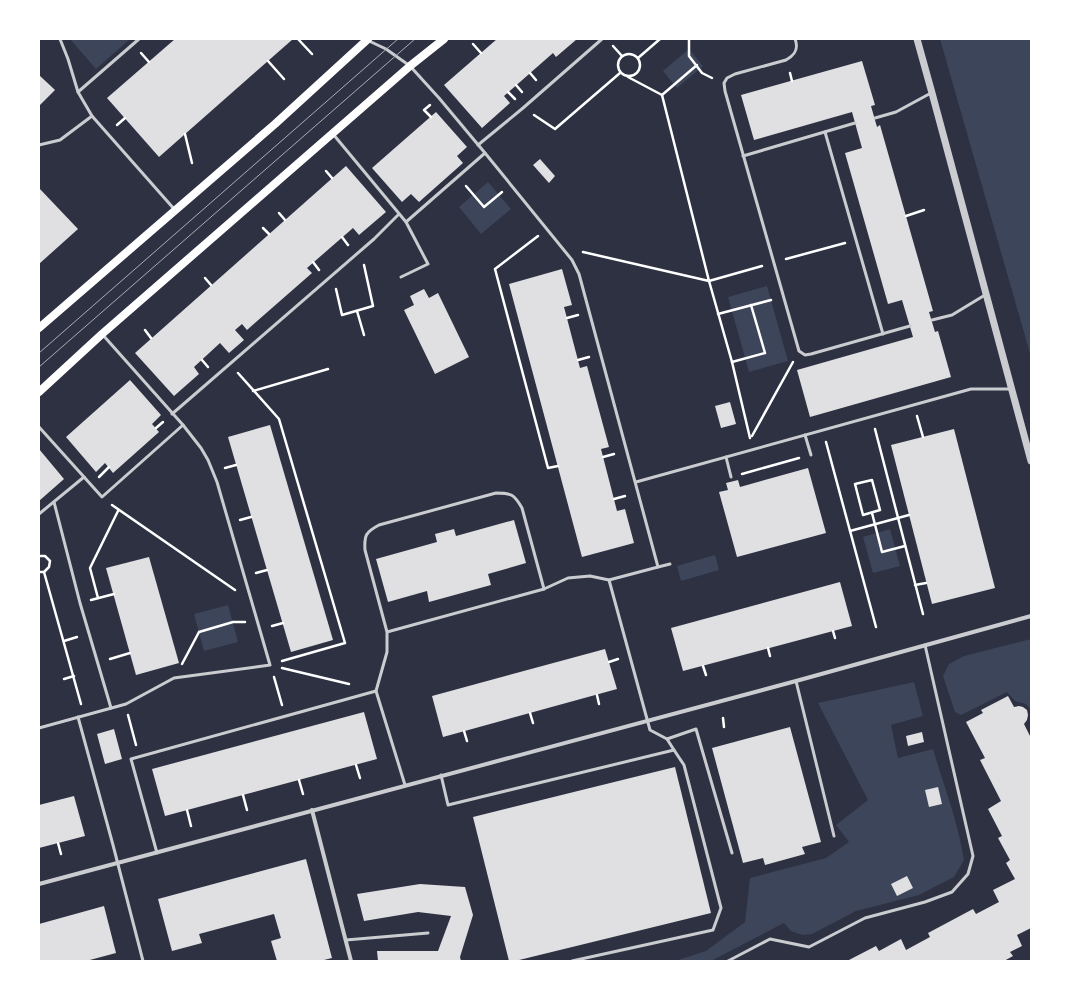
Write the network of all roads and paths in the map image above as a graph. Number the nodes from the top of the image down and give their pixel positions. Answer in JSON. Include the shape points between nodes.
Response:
{"nodes":[{"id":1,"x":60,"y":39,"type":"edge"},
{"id":2,"x":138,"y":39,"type":"edge"},
{"id":3,"x":298,"y":39,"type":"edge"},
{"id":4,"x":367,"y":39,"type":"edge"},
{"id":5,"x":444,"y":39,"type":"edge"},
{"id":6,"x":602,"y":39,"type":"edge"},
{"id":7,"x":660,"y":39,"type":"edge"},
{"id":8,"x":689,"y":39,"type":"edge"},
{"id":9,"x":795,"y":39,"type":"edge"},
{"id":10,"x":917,"y":39,"type":"edge"},
{"id":11,"x":473,"y":44,"type":"dead end"},
{"id":12,"x":611,"y":44,"type":"dead end"},
{"id":13,"x":481,"y":53,"type":"dead end"},
{"id":14,"x":312,"y":54,"type":"dead end"},
{"id":15,"x":622,"y":56,"type":"junction"},
{"id":16,"x":638,"y":58,"type":"junction"},
{"id":17,"x":268,"y":61,"type":"dead end"},
{"id":18,"x":697,"y":65,"type":"junction"},
{"id":19,"x":410,"y":66,"type":"junction"},
{"id":20,"x":700,"y":69,"type":"dead end"},
{"id":21,"x":620,"y":73,"type":"junction"},
{"id":22,"x":628,"y":77,"type":"junction"},
{"id":23,"x":284,"y":79,"type":"dead end"},
{"id":24,"x":78,"y":92,"type":"junction"},
{"id":25,"x":932,"y":93,"type":"junction"},
{"id":26,"x":662,"y":95,"type":"junction"},
{"id":27,"x":523,"y":108,"type":"junction"},
{"id":28,"x":92,"y":116,"type":"junction"},
{"id":29,"x":875,"y":118,"type":"dead end"},
{"id":30,"x":855,"y":123,"type":"dead end"},
{"id":31,"x":825,"y":132,"type":"junction"},
{"id":32,"x":186,"y":134,"type":"dead end"},
{"id":33,"x":332,"y":134,"type":"junction"},
{"id":34,"x":478,"y":144,"type":"junction"},
{"id":35,"x":39,"y":145,"type":"edge"},
{"id":36,"x":485,"y":153,"type":"junction"},
{"id":37,"x":743,"y":156,"type":"junction"},
{"id":38,"x":192,"y":162,"type":"dead end"},
{"id":39,"x":326,"y":171,"type":"dead end"},
{"id":40,"x":332,"y":178,"type":"dead end"},
{"id":41,"x":474,"y":194,"type":"dead end"},
{"id":42,"x":499,"y":195,"type":"dead end"},
{"id":43,"x":175,"y":210,"type":"junction"},
{"id":44,"x":924,"y":210,"type":"dead end"},
{"id":45,"x":279,"y":213,"type":"dead end"},
{"id":46,"x":399,"y":214,"type":"junction"},
{"id":47,"x":906,"y":216,"type":"dead end"},
{"id":48,"x":285,"y":220,"type":"dead end"},
{"id":49,"x":406,"y":222,"type":"junction"},
{"id":50,"x":263,"y":228,"type":"dead end"},
{"id":51,"x":269,"y":234,"type":"dead end"},
{"id":52,"x":542,"y":234,"type":"dead end"},
{"id":53,"x":856,"y":240,"type":"junction"},
{"id":54,"x":562,"y":247,"type":"junction"},
{"id":55,"x":361,"y":250,"type":"junction"},
{"id":56,"x":773,"y":263,"type":"junction"},
{"id":57,"x":402,"y":277,"type":"dead end"},
{"id":58,"x":205,"y":278,"type":"dead end"},
{"id":59,"x":709,"y":281,"type":"junction"},
{"id":60,"x":211,"y":285,"type":"dead end"},
{"id":61,"x":986,"y":294,"type":"junction"},
{"id":62,"x":771,"y":299,"type":"dead end"},
{"id":63,"x":338,"y":301,"type":"dead end"},
{"id":64,"x":751,"y":305,"type":"junction"},
{"id":65,"x":357,"y":310,"type":"junction"},
{"id":66,"x":582,"y":314,"type":"dead end"},
{"id":67,"x":718,"y":314,"type":"junction"},
{"id":68,"x":567,"y":318,"type":"dead end"},
{"id":69,"x":932,"y":320,"type":"dead end"},
{"id":70,"x":910,"y":326,"type":"dead end"},
{"id":71,"x":39,"y":328,"type":"edge"},
{"id":72,"x":145,"y":330,"type":"dead end"},
{"id":73,"x":102,"y":334,"type":"junction"},
{"id":74,"x":883,"y":334,"type":"junction"},
{"id":75,"x":364,"y":335,"type":"dead end"},
{"id":76,"x":152,"y":338,"type":"dead end"},
{"id":77,"x":799,"y":351,"type":"junction"},
{"id":78,"x":593,"y":356,"type":"dead end"},
{"id":79,"x":578,"y":360,"type":"dead end"},
{"id":80,"x":732,"y":362,"type":"junction"},
{"id":81,"x":230,"y":364,"type":"junction"},
{"id":82,"x":328,"y":369,"type":"dead end"},
{"id":83,"x":1012,"y":389,"type":"junction"},
{"id":84,"x":253,"y":391,"type":"junction"},
{"id":85,"x":39,"y":392,"type":"edge"},
{"id":86,"x":914,"y":405,"type":"junction"},
{"id":87,"x":172,"y":414,"type":"junction"},
{"id":88,"x":872,"y":417,"type":"junction"},
{"id":89,"x":183,"y":425,"type":"junction"},
{"id":90,"x":39,"y":427,"type":"edge"},
{"id":91,"x":822,"y":431,"type":"junction"},
{"id":92,"x":805,"y":435,"type":"junction"},
{"id":93,"x":922,"y":437,"type":"dead end"},
{"id":94,"x":750,"y":438,"type":"junction"},
{"id":95,"x":754,"y":449,"type":"junction"},
{"id":96,"x":811,"y":455,"type":"joint"},
{"id":97,"x":610,"y":456,"type":"dead end"},
{"id":98,"x":603,"y":457,"type":"dead end"},
{"id":99,"x":726,"y":457,"type":"junction"},
{"id":100,"x":1031,"y":461,"type":"edge"},
{"id":101,"x":558,"y":466,"type":"dead end"},
{"id":102,"x":84,"y":477,"type":"junction"},
{"id":103,"x":731,"y":477,"type":"joint"},
{"id":104,"x":636,"y":482,"type":"junction"},
{"id":105,"x":630,"y":495,"type":"dead end"},
{"id":106,"x":102,"y":497,"type":"junction"},
{"id":107,"x":614,"y":499,"type":"dead end"},
{"id":108,"x":54,"y":502,"type":"junction"},
{"id":109,"x":118,"y":511,"type":"junction"},
{"id":110,"x":872,"y":513,"type":"junction"},
{"id":111,"x":39,"y":514,"type":"edge"},
{"id":112,"x":909,"y":515,"type":"dead end"},
{"id":113,"x":898,"y":518,"type":"junction"},
{"id":114,"x":875,"y":524,"type":"junction"},
{"id":115,"x":850,"y":531,"type":"junction"},
{"id":116,"x":905,"y":546,"type":"junction"},
{"id":117,"x":39,"y":556,"type":"edge"},
{"id":118,"x":670,"y":564,"type":"dead end"},
{"id":119,"x":658,"y":567,"type":"junction"},
{"id":120,"x":39,"y":572,"type":"edge"},
{"id":121,"x":44,"y":572,"type":"junction"},
{"id":122,"x":609,"y":580,"type":"junction"},
{"id":123,"x":926,"y":583,"type":"dead end"},
{"id":124,"x":915,"y":585,"type":"junction"},
{"id":125,"x":544,"y":589,"type":"junction"},
{"id":126,"x":114,"y":594,"type":"dead end"},
{"id":127,"x":98,"y":598,"type":"junction"},
{"id":128,"x":251,"y":600,"type":"junction"},
{"id":129,"x":80,"y":603,"type":"junction"},
{"id":130,"x":923,"y":614,"type":"dead end"},
{"id":131,"x":1031,"y":616,"type":"edge"},
{"id":132,"x":233,"y":622,"type":"dead end"},
{"id":133,"x":876,"y":627,"type":"dead end"},
{"id":134,"x":833,"y":631,"type":"dead end"},
{"id":135,"x":387,"y":632,"type":"junction"},
{"id":136,"x":835,"y":638,"type":"dead end"},
{"id":137,"x":925,"y":645,"type":"junction"},
{"id":138,"x":768,"y":648,"type":"dead end"},
{"id":139,"x":130,"y":653,"type":"dead end"},
{"id":140,"x":770,"y":656,"type":"dead end"},
{"id":141,"x":98,"y":663,"type":"junction"},
{"id":142,"x":270,"y":665,"type":"junction"},
{"id":143,"x":703,"y":666,"type":"dead end"},
{"id":144,"x":706,"y":675,"type":"dead end"},
{"id":145,"x":74,"y":676,"type":"junction"},
{"id":146,"x":174,"y":678,"type":"junction"},
{"id":147,"x":64,"y":679,"type":"dead end"},
{"id":148,"x":796,"y":681,"type":"junction"},
{"id":149,"x":376,"y":691,"type":"junction"},
{"id":150,"x":597,"y":695,"type":"dead end"},
{"id":151,"x":599,"y":704,"type":"dead end"},
{"id":152,"x":111,"y":708,"type":"junction"},
{"id":153,"x":530,"y":713,"type":"dead end"},
{"id":154,"x":85,"y":716,"type":"junction"},
{"id":155,"x":285,"y":716,"type":"junction"},
{"id":156,"x":78,"y":717,"type":"junction"},
{"id":157,"x":723,"y":718,"type":"dead end"},
{"id":158,"x":648,"y":720,"type":"junction"},
{"id":159,"x":533,"y":723,"type":"dead end"},
{"id":160,"x":39,"y":728,"type":"edge"},
{"id":161,"x":724,"y":728,"type":"dead end"},
{"id":162,"x":464,"y":731,"type":"dead end"},
{"id":163,"x":667,"y":740,"type":"junction"},
{"id":164,"x":467,"y":741,"type":"dead end"},
{"id":165,"x":674,"y":750,"type":"junction"},
{"id":166,"x":356,"y":765,"type":"dead end"},
{"id":167,"x":441,"y":775,"type":"junction"},
{"id":168,"x":360,"y":778,"type":"dead end"},
{"id":169,"x":299,"y":780,"type":"dead end"},
{"id":170,"x":405,"y":785,"type":"junction"},
{"id":171,"x":303,"y":794,"type":"dead end"},
{"id":172,"x":243,"y":795,"type":"dead end"},
{"id":173,"x":187,"y":810,"type":"dead end"},
{"id":174,"x":247,"y":810,"type":"dead end"},
{"id":175,"x":312,"y":810,"type":"junction"},
{"id":176,"x":191,"y":826,"type":"dead end"},
{"id":177,"x":834,"y":836,"type":"dead end"},
{"id":178,"x":58,"y":843,"type":"dead end"},
{"id":179,"x":157,"y":853,"type":"junction"},
{"id":180,"x":732,"y":853,"type":"dead end"},
{"id":181,"x":61,"y":854,"type":"dead end"},
{"id":182,"x":118,"y":864,"type":"junction"},
{"id":183,"x":39,"y":884,"type":"edge"},
{"id":184,"x":428,"y":933,"type":"dead end"},
{"id":185,"x":346,"y":940,"type":"junction"},
{"id":186,"x":143,"y":961,"type":"edge"},
{"id":187,"x":351,"y":961,"type":"edge"},
{"id":188,"x":572,"y":961,"type":"edge"},
{"id":189,"x":728,"y":961,"type":"edge"}],
"edges":[{"from":1,"to":24,"type":"lane"},
{"from":2,"to":24,"type":"lane"},
{"from":3,"to":14,"type":"path"},
{"from":4,"to":19,"type":"lane"},
{"from":4,"to":43,"type":"main road","via":[[276,124]]},
{"from":5,"to":19,"type":"main road"},
{"from":6,"to":27,"type":"lane"},
{"from":7,"to":16,"type":"path"},
{"from":8,"to":18,"type":"path","via":[[689,56]]},
{"from":9,"to":37,"type":"lane","via":[[796,49],[793,57],[735,74],[727,78],[724,84]]},
{"from":10,"to":25,"type":"street"},
{"from":11,"to":13,"type":"path"},
{"from":12,"to":15,"type":"path"},
{"from":15,"to":16,"type":"path","via":[[630,54]]},
{"from":15,"to":21,"type":"path","via":[[617,64]]},
{"from":16,"to":22,"type":"path","via":[[640,66],[636,74]]},
{"from":17,"to":23,"type":"path"},
{"from":18,"to":20,"type":"path"},
{"from":18,"to":26,"type":"path"},
{"from":19,"to":33,"type":"main road"},
{"from":19,"to":34,"type":"lane"},
{"from":21,"to":22,"type":"path"},
{"from":21,"to":27,"type":"path","via":[[555,129]]},
{"from":22,"to":26,"type":"path"},
{"from":24,"to":28,"type":"lane"},
{"from":25,"to":29,"type":"lane","via":[[896,112]]},
{"from":25,"to":61,"type":"street"},
{"from":26,"to":59,"type":"path"},
{"from":27,"to":34,"type":"lane"},
{"from":28,"to":35,"type":"lane","via":[[60,140]]},
{"from":28,"to":43,"type":"lane"},
{"from":30,"to":31,"type":"lane"},
{"from":31,"to":37,"type":"lane"},
{"from":31,"to":53,"type":"lane"},
{"from":32,"to":38,"type":"path"},
{"from":33,"to":46,"type":"lane"},
{"from":33,"to":73,"type":"main road"},
{"from":34,"to":36,"type":"lane"},
{"from":36,"to":49,"type":"lane"},
{"from":36,"to":54,"type":"lane"},
{"from":37,"to":56,"type":"lane"},
{"from":39,"to":40,"type":"path"},
{"from":41,"to":42,"type":"path","via":[[484,207]]},
{"from":43,"to":71,"type":"main road"},
{"from":44,"to":47,"type":"path"},
{"from":45,"to":48,"type":"path"},
{"from":46,"to":49,"type":"lane"},
{"from":46,"to":55,"type":"lane"},
{"from":49,"to":57,"type":"lane","via":[[428,264]]},
{"from":50,"to":51,"type":"path"},
{"from":52,"to":101,"type":"path","via":[[495,269],[548,468]]},
{"from":53,"to":56,"type":"path"},
{"from":53,"to":74,"type":"lane"},
{"from":54,"to":59,"type":"path"},
{"from":54,"to":104,"type":"lane","via":[[579,274]]},
{"from":55,"to":65,"type":"path","via":[[373,306]]},
{"from":55,"to":81,"type":"lane"},
{"from":56,"to":59,"type":"path"},
{"from":56,"to":77,"type":"lane"},
{"from":58,"to":60,"type":"path"},
{"from":59,"to":67,"type":"path"},
{"from":61,"to":69,"type":"lane","via":[[952,315]]},
{"from":61,"to":83,"type":"street"},
{"from":62,"to":64,"type":"path"},
{"from":63,"to":65,"type":"path","via":[[342,315]]},
{"from":64,"to":67,"type":"path"},
{"from":64,"to":80,"type":"path","via":[[765,353]]},
{"from":65,"to":75,"type":"path"},
{"from":66,"to":68,"type":"path"},
{"from":67,"to":80,"type":"path"},
{"from":70,"to":74,"type":"lane"},
{"from":72,"to":76,"type":"path"},
{"from":73,"to":85,"type":"main road"},
{"from":73,"to":87,"type":"lane"},
{"from":74,"to":77,"type":"lane","via":[[811,354],[805,355]]},
{"from":77,"to":94,"type":"path"},
{"from":78,"to":79,"type":"path"},
{"from":80,"to":94,"type":"path"},
{"from":81,"to":84,"type":"path"},
{"from":81,"to":87,"type":"lane"},
{"from":82,"to":84,"type":"path"},
{"from":83,"to":86,"type":"lane","via":[[971,390]]},
{"from":83,"to":100,"type":"street"},
{"from":84,"to":142,"type":"path","via":[[279,419],[345,643]]},
{"from":86,"to":88,"type":"lane"},
{"from":86,"to":93,"type":"path"},
{"from":87,"to":89,"type":"lane"},
{"from":88,"to":91,"type":"lane"},
{"from":88,"to":113,"type":"path"},
{"from":89,"to":106,"type":"lane"},
{"from":89,"to":128,"type":"lane","via":[[201,448],[217,482]]},
{"from":90,"to":102,"type":"lane"},
{"from":91,"to":92,"type":"lane"},
{"from":91,"to":115,"type":"path"},
{"from":92,"to":95,"type":"lane"},
{"from":92,"to":96,"type":"lane"},
{"from":94,"to":95,"type":"path"},
{"from":95,"to":99,"type":"lane"},
{"from":96,"to":103,"type":"path"},
{"from":97,"to":98,"type":"path"},
{"from":99,"to":103,"type":"lane"},
{"from":99,"to":104,"type":"lane"},
{"from":102,"to":106,"type":"lane"},
{"from":102,"to":108,"type":"lane"},
{"from":104,"to":119,"type":"lane"},
{"from":105,"to":107,"type":"path"},
{"from":106,"to":109,"type":"path"},
{"from":108,"to":111,"type":"lane"},
{"from":108,"to":129,"type":"lane"},
{"from":109,"to":127,"type":"path","via":[[90,568]]},
{"from":109,"to":128,"type":"path"},
{"from":110,"to":110,"type":"path","via":[[880,510],[872,480],[855,484],[863,515]]},
{"from":110,"to":114,"type":"path"},
{"from":112,"to":113,"type":"path"},
{"from":113,"to":114,"type":"path"},
{"from":113,"to":116,"type":"path"},
{"from":114,"to":115,"type":"path"},
{"from":114,"to":116,"type":"path","via":[[882,552]]},
{"from":115,"to":133,"type":"path"},
{"from":116,"to":124,"type":"path"},
{"from":117,"to":121,"type":"path","via":[[45,556],[50,561],[50,567]]},
{"from":118,"to":119,"type":"lane"},
{"from":119,"to":122,"type":"lane"},
{"from":120,"to":121,"type":"path"},
{"from":121,"to":145,"type":"path"},
{"from":122,"to":125,"type":"lane","via":[[590,576],[568,578]]},
{"from":122,"to":158,"type":"lane"},
{"from":123,"to":124,"type":"path"},
{"from":124,"to":130,"type":"path"},
{"from":125,"to":135,"type":"lane"},
{"from":125,"to":135,"type":"lane","via":[[522,508],[516,497],[507,493],[496,493],[379,525],[369,530],[364,539]]},
{"from":126,"to":127,"type":"path"},
{"from":127,"to":129,"type":"path"},
{"from":128,"to":142,"type":"lane"},
{"from":129,"to":141,"type":"lane"},
{"from":131,"to":137,"type":"street"},
{"from":132,"to":146,"type":"path","via":[[199,632]]},
{"from":134,"to":136,"type":"path"},
{"from":135,"to":149,"type":"lane","via":[[387,652]]},
{"from":137,"to":148,"type":"street"},
{"from":137,"to":189,"type":"lane","via":[[973,856],[968,874],[952,892],[864,918],[809,947],[770,939]]},
{"from":138,"to":140,"type":"path"},
{"from":139,"to":141,"type":"path"},
{"from":141,"to":152,"type":"lane"},
{"from":142,"to":146,"type":"lane"},
{"from":142,"to":149,"type":"path"},
{"from":142,"to":155,"type":"path"},
{"from":143,"to":144,"type":"path"},
{"from":145,"to":147,"type":"path"},
{"from":145,"to":154,"type":"path"},
{"from":146,"to":152,"type":"lane","via":[[126,704]]},
{"from":148,"to":158,"type":"street"},
{"from":148,"to":177,"type":"lane"},
{"from":149,"to":155,"type":"lane"},
{"from":149,"to":170,"type":"lane"},
{"from":150,"to":151,"type":"path"},
{"from":152,"to":154,"type":"lane"},
{"from":153,"to":159,"type":"path"},
{"from":154,"to":156,"type":"lane"},
{"from":155,"to":179,"type":"lane","via":[[130,759]]},
{"from":156,"to":160,"type":"lane"},
{"from":156,"to":182,"type":"lane"},
{"from":157,"to":161,"type":"path"},
{"from":158,"to":163,"type":"lane","via":[[650,730]]},
{"from":158,"to":167,"type":"street"},
{"from":162,"to":164,"type":"path"},
{"from":163,"to":165,"type":"lane"},
{"from":163,"to":180,"type":"lane","via":[[696,729]]},
{"from":165,"to":167,"type":"lane","via":[[448,805]]},
{"from":165,"to":188,"type":"lane","via":[[684,765],[721,908],[713,930]]},
{"from":166,"to":168,"type":"path"},
{"from":167,"to":170,"type":"street"},
{"from":169,"to":171,"type":"path"},
{"from":170,"to":175,"type":"street"},
{"from":172,"to":174,"type":"path"},
{"from":173,"to":176,"type":"path"},
{"from":175,"to":179,"type":"street"},
{"from":175,"to":185,"type":"street"},
{"from":178,"to":181,"type":"path"},
{"from":179,"to":182,"type":"street"},
{"from":182,"to":183,"type":"street"},
{"from":182,"to":186,"type":"lane"},
{"from":184,"to":185,"type":"lane"},
{"from":185,"to":187,"type":"street"}]}
